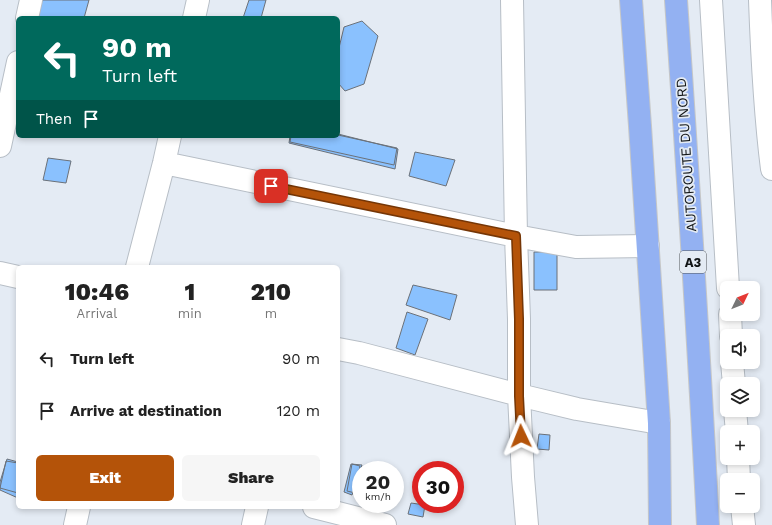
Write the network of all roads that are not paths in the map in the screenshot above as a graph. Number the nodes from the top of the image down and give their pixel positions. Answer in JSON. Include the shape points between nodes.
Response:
{"nodes":[{"id":1,"x":31,"y":0,"type":"edge"},
{"id":2,"x":198,"y":0,"type":"edge"},
{"id":3,"x":512,"y":0,"type":"edge"},
{"id":4,"x":631,"y":0,"type":"edge"},
{"id":5,"x":676,"y":0,"type":"edge"},
{"id":6,"x":711,"y":0,"type":"edge"},
{"id":7,"x":760,"y":0,"type":"edge"},
{"id":8,"x":27,"y":16,"type":"edge"},
{"id":9,"x":194,"y":16,"type":"edge"},
{"id":10,"x":16,"y":68,"type":"edge"},
{"id":11,"x":4,"y":105,"type":"edge"},
{"id":12,"x":170,"y":138,"type":"edge"},
{"id":13,"x":770,"y":143,"type":"edge"},
{"id":14,"x":0,"y":146,"type":"edge"},
{"id":15,"x":164,"y":163,"type":"junction"},
{"id":16,"x":772,"y":169,"type":"edge"},
{"id":17,"x":516,"y":236,"type":"junction"},
{"id":18,"x":648,"y":246,"type":"junction"},
{"id":19,"x":138,"y":265,"type":"edge"},
{"id":20,"x":0,"y":273,"type":"edge"},
{"id":21,"x":16,"y":277,"type":"edge"},
{"id":22,"x":728,"y":281,"type":"edge"},
{"id":23,"x":340,"y":349,"type":"edge"},
{"id":24,"x":519,"y":396,"type":"junction"},
{"id":25,"x":659,"y":423,"type":"junction"},
{"id":26,"x":79,"y":509,"type":"edge"},
{"id":27,"x":257,"y":509,"type":"edge"},
{"id":28,"x":322,"y":509,"type":"edge"},
{"id":29,"x":743,"y":513,"type":"edge"},
{"id":30,"x":75,"y":525,"type":"edge"},
{"id":31,"x":253,"y":525,"type":"edge"},
{"id":32,"x":385,"y":525,"type":"edge"},
{"id":33,"x":527,"y":525,"type":"edge"},
{"id":34,"x":660,"y":525,"type":"edge"},
{"id":35,"x":708,"y":525,"type":"edge"},
{"id":36,"x":744,"y":525,"type":"edge"}],
"edges":[{"from":1,"to":8,"type":"street"},
{"from":2,"to":9,"type":"street"},
{"from":3,"to":17,"type":"street"},
{"from":4,"to":18,"type":"highway"},
{"from":5,"to":35,"type":"highway","name":"AUTOROUTE DU NORD","number":"A3"},
{"from":6,"to":22,"type":"street"},
{"from":7,"to":13,"type":"street","via":[[762,61]]},
{"from":10,"to":11,"type":"street"},
{"from":11,"to":14,"type":"street"},
{"from":12,"to":15,"type":"street"},
{"from":13,"to":16,"type":"street"},
{"from":15,"to":17,"type":"street"},
{"from":15,"to":19,"type":"street"},
{"from":17,"to":18,"type":"street","via":[[576,247]]},
{"from":17,"to":24,"type":"street"},
{"from":18,"to":25,"type":"highway"},
{"from":20,"to":21,"type":"street"},
{"from":23,"to":24,"type":"street"},
{"from":24,"to":25,"type":"street"},
{"from":24,"to":33,"type":"street"},
{"from":25,"to":34,"type":"highway"},
{"from":26,"to":30,"type":"street"},
{"from":27,"to":31,"type":"street"},
{"from":28,"to":32,"type":"street"},
{"from":29,"to":36,"type":"street"}]}
